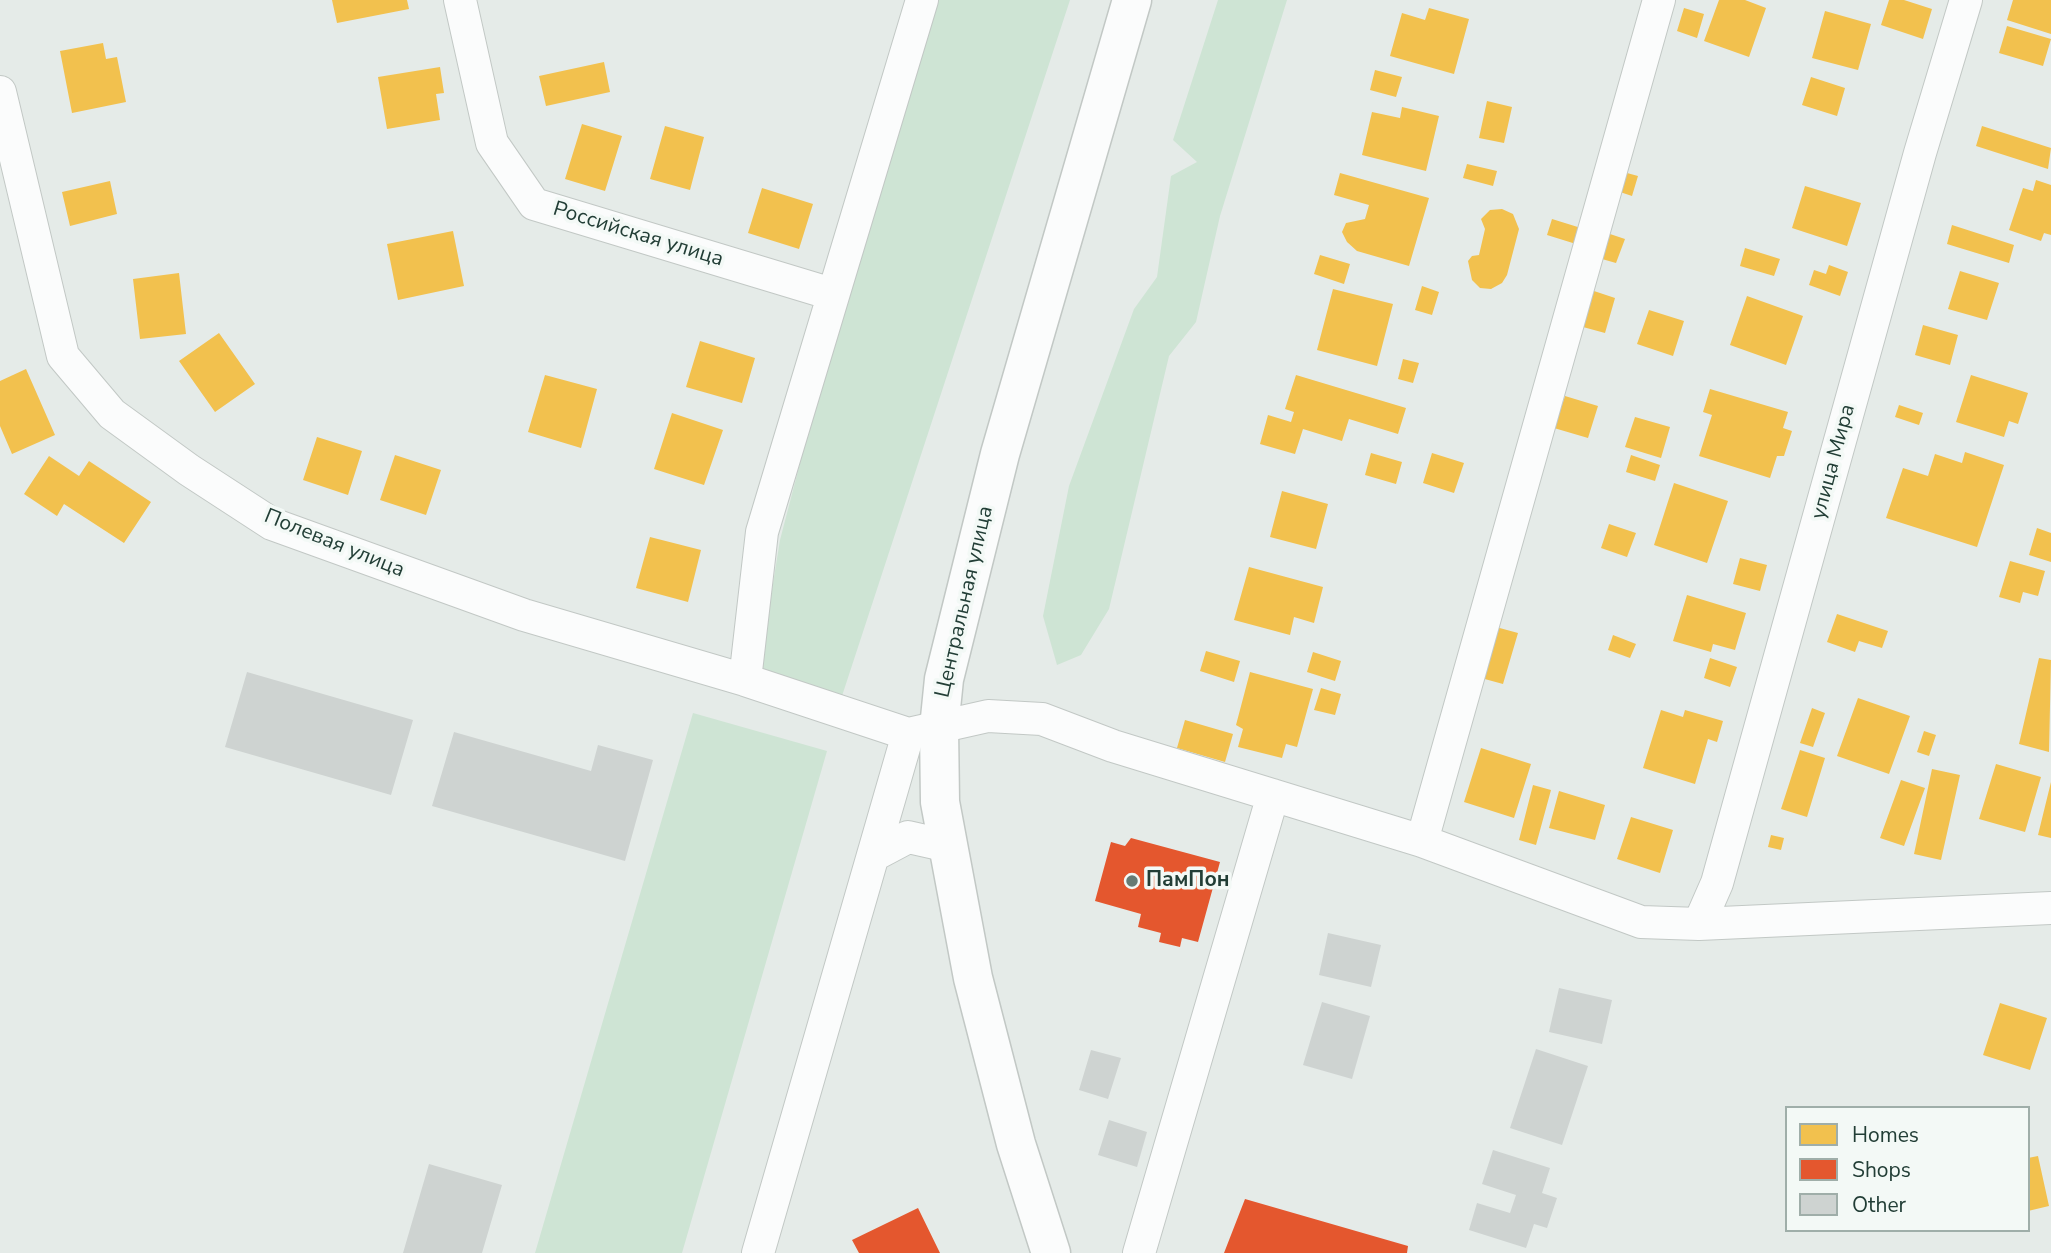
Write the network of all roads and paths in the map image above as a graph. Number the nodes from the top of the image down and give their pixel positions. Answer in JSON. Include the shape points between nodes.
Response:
{"nodes":[{"id":1,"x":460,"y":0,"type":"edge"},
{"id":2,"x":922,"y":0,"type":"edge"},
{"id":3,"x":1132,"y":0,"type":"edge"},
{"id":4,"x":1659,"y":0,"type":"edge"},
{"id":5,"x":1966,"y":0,"type":"edge"},
{"id":6,"x":0,"y":92,"type":"edge"},
{"id":7,"x":832,"y":294,"type":"junction"},
{"id":8,"x":745,"y":680,"type":"junction"},
{"id":9,"x":923,"y":731,"type":"junction"},
{"id":10,"x":1273,"y":795,"type":"junction"},
{"id":11,"x":1422,"y":841,"type":"junction"},
{"id":12,"x":948,"y":846,"type":"junction"},
{"id":13,"x":874,"y":855,"type":"junction"},
{"id":14,"x":2051,"y":908,"type":"edge"},
{"id":15,"x":1699,"y":924,"type":"junction"},
{"id":16,"x":758,"y":1253,"type":"edge"},
{"id":17,"x":1051,"y":1253,"type":"edge"},
{"id":18,"x":1139,"y":1253,"type":"edge"}],
"edges":[{"from":1,"to":7,"type":"street","name":"Российская улица","via":[[492,144],[534,204]]},
{"from":2,"to":7,"type":"street"},
{"from":3,"to":9,"type":"street","name":"Центральная улица","via":[[1000,454],[944,679]]},
{"from":4,"to":11,"type":"street"},
{"from":5,"to":15,"type":"street","name":"улица Мира","via":[[1717,883]]},
{"from":6,"to":8,"type":"street","name":"Полевая улица","via":[[63,356],[113,414],[272,524],[524,615]]},
{"from":7,"to":8,"type":"street","via":[[762,532]]},
{"from":8,"to":9,"type":"street","name":"Полевая улица"},
{"from":9,"to":10,"type":"street","via":[[988,716],[1042,719]]},
{"from":9,"to":12,"type":"street","name":"Центральная улица"},
{"from":9,"to":13,"type":"street"},
{"from":10,"to":11,"type":"street"},
{"from":10,"to":18,"type":"street"},
{"from":11,"to":15,"type":"street","via":[[1641,922]]},
{"from":12,"to":13,"type":"street","via":[[908,837]]},
{"from":12,"to":17,"type":"street","name":"Центральная улица","via":[[973,978],[1016,1144]]},
{"from":13,"to":16,"type":"street"},
{"from":14,"to":15,"type":"street"}]}
